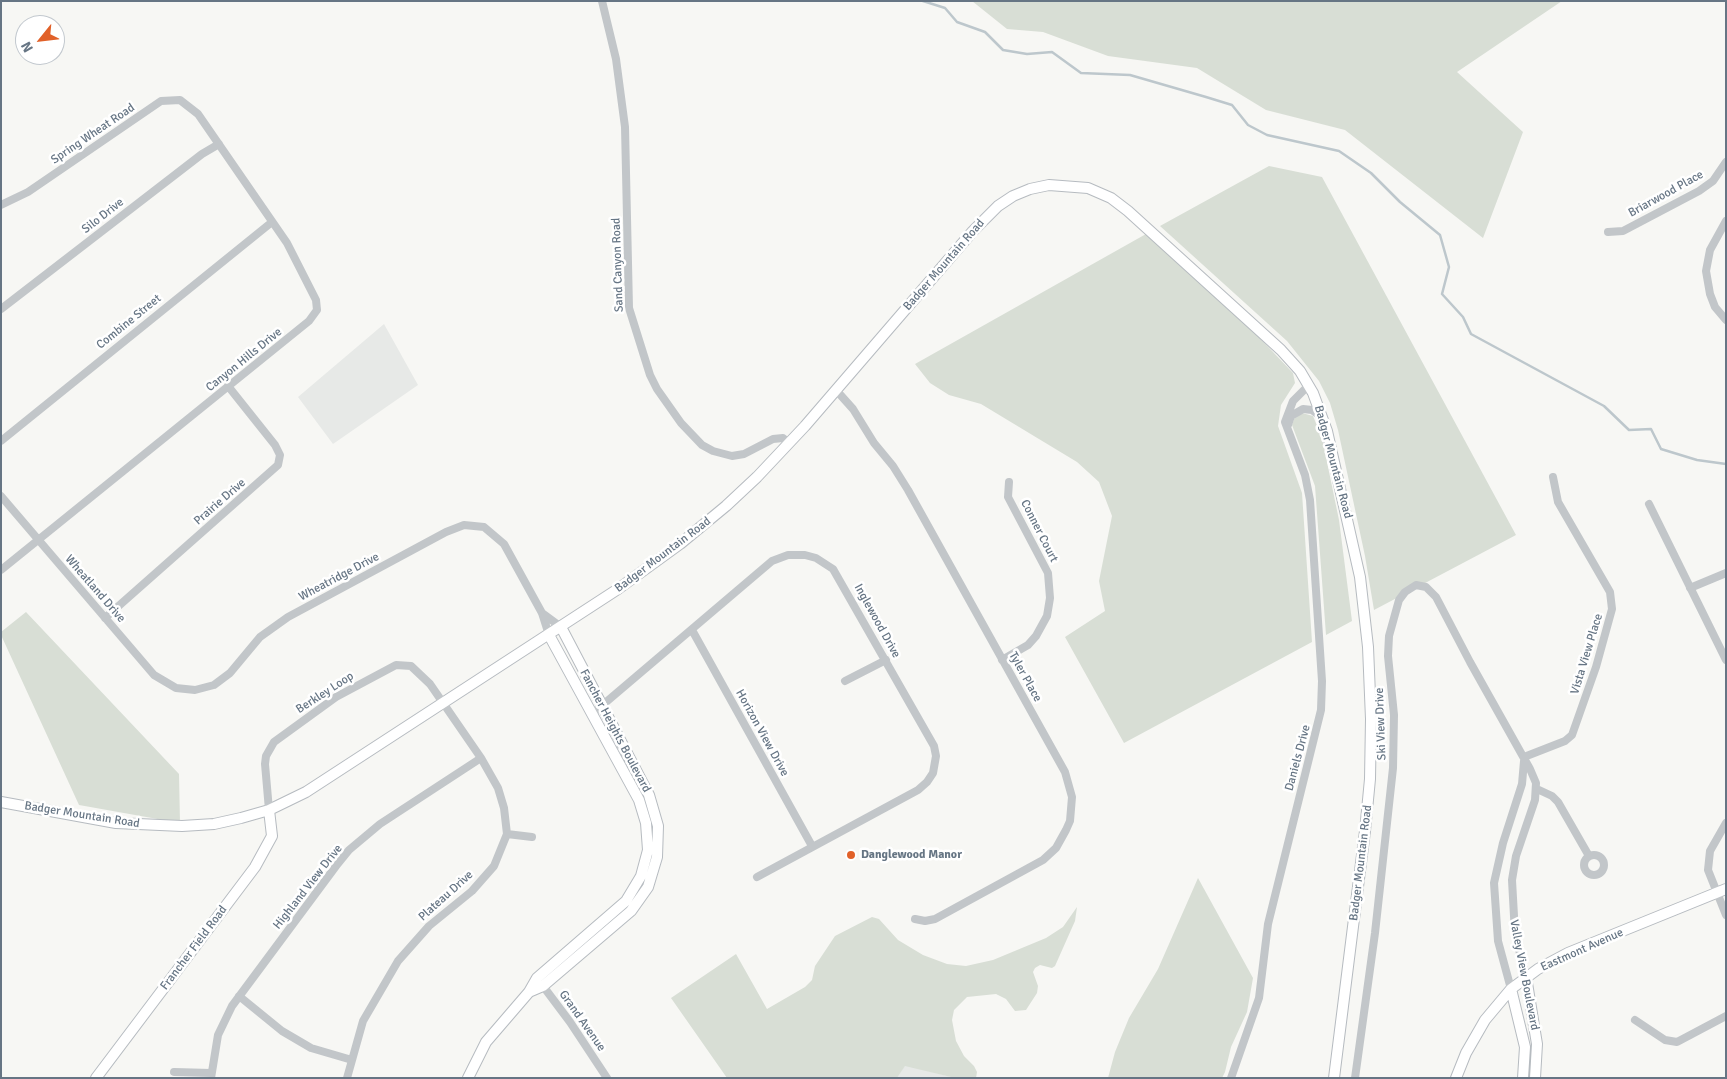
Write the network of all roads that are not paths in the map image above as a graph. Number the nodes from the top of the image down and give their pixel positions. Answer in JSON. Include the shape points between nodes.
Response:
{"nodes":[{"id":1,"x":602,"y":1,"type":"edge"},
{"id":2,"x":198,"y":114,"type":"joint"},
{"id":3,"x":219,"y":144,"type":"junction"},
{"id":4,"x":1726,"y":162,"type":"edge"},
{"id":5,"x":1,"y":205,"type":"edge"},
{"id":6,"x":1726,"y":221,"type":"edge"},
{"id":7,"x":272,"y":222,"type":"junction"},
{"id":8,"x":1608,"y":232,"type":"dead end"},
{"id":9,"x":1,"y":309,"type":"edge"},
{"id":10,"x":1726,"y":320,"type":"edge"},
{"id":11,"x":1308,"y":385,"type":"junction"},
{"id":12,"x":228,"y":386,"type":"junction"},
{"id":13,"x":836,"y":390,"type":"junction"},
{"id":14,"x":1323,"y":418,"type":"junction"},
{"id":15,"x":1290,"y":439,"type":"junction"},
{"id":16,"x":1,"y":441,"type":"edge"},
{"id":17,"x":790,"y":443,"type":"junction"},
{"id":18,"x":1554,"y":477,"type":"dead end"},
{"id":19,"x":1010,"y":482,"type":"dead end"},
{"id":20,"x":1,"y":496,"type":"edge"},
{"id":21,"x":1649,"y":504,"type":"dead end"},
{"id":22,"x":38,"y":540,"type":"junction"},
{"id":23,"x":1,"y":570,"type":"edge"},
{"id":24,"x":1726,"y":573,"type":"edge"},
{"id":25,"x":1690,"y":588,"type":"junction"},
{"id":26,"x":542,"y":613,"type":"junction"},
{"id":27,"x":105,"y":618,"type":"junction"},
{"id":28,"x":561,"y":627,"type":"junction"},
{"id":29,"x":692,"y":630,"type":"junction"},
{"id":30,"x":549,"y":635,"type":"junction"},
{"id":31,"x":135,"y":653,"type":"joint"},
{"id":32,"x":886,"y":660,"type":"junction"},
{"id":33,"x":1002,"y":660,"type":"junction"},
{"id":34,"x":1726,"y":660,"type":"edge"},
{"id":35,"x":845,"y":681,"type":"dead end"},
{"id":36,"x":444,"y":703,"type":"junction"},
{"id":37,"x":602,"y":706,"type":"junction"},
{"id":38,"x":592,"y":714,"type":"junction"},
{"id":39,"x":1524,"y":757,"type":"junction"},
{"id":40,"x":481,"y":758,"type":"junction"},
{"id":41,"x":1536,"y":789,"type":"junction"},
{"id":42,"x":1,"y":802,"type":"edge"},
{"id":43,"x":270,"y":810,"type":"junction"},
{"id":44,"x":1726,"y":823,"type":"edge"},
{"id":45,"x":507,"y":834,"type":"junction"},
{"id":46,"x":532,"y":837,"type":"dead end"},
{"id":47,"x":812,"y":846,"type":"junction"},
{"id":48,"x":1589,"y":856,"type":"dead end"},
{"id":49,"x":758,"y":877,"type":"dead end"},
{"id":50,"x":1721,"y":891,"type":"edge"},
{"id":51,"x":1726,"y":915,"type":"edge"},
{"id":52,"x":915,"y":919,"type":"dead end"},
{"id":53,"x":1526,"y":977,"type":"junction"},
{"id":54,"x":540,"y":982,"type":"junction"},
{"id":55,"x":1511,"y":990,"type":"junction"},
{"id":56,"x":240,"y":996,"type":"junction"},
{"id":57,"x":1726,"y":1016,"type":"edge"},
{"id":58,"x":1635,"y":1020,"type":"dead end"},
{"id":59,"x":352,"y":1060,"type":"junction"},
{"id":60,"x":174,"y":1072,"type":"dead end"},
{"id":61,"x":211,"y":1075,"type":"edge"},
{"id":62,"x":96,"y":1078,"type":"edge"},
{"id":63,"x":348,"y":1078,"type":"edge"},
{"id":64,"x":468,"y":1078,"type":"edge"},
{"id":65,"x":607,"y":1078,"type":"edge"},
{"id":66,"x":1231,"y":1078,"type":"edge"},
{"id":67,"x":1334,"y":1078,"type":"edge"},
{"id":68,"x":1355,"y":1078,"type":"edge"},
{"id":69,"x":1456,"y":1078,"type":"edge"},
{"id":70,"x":1523,"y":1078,"type":"edge"},
{"id":71,"x":1535,"y":1078,"type":"edge"}],
"edges":[{"from":1,"to":17,"type":"street","name":"Sand Canyon Road","via":[[616,59],[625,127],[629,308],[650,375],[681,423],[713,451],[740,455],[773,439],[783,438]]},
{"from":2,"to":3,"type":"street","name":"Canyon Hills Drive"},
{"from":2,"to":5,"type":"street","name":"Spring Wheat Road","via":[[177,99],[161,101],[28,192]]},
{"from":3,"to":7,"type":"street","name":"Canyon Hills Drive"},
{"from":3,"to":9,"type":"street","name":"Silo Drive"},
{"from":4,"to":8,"type":"street","name":"Briarwood Place","via":[[1713,181],[1699,192],[1623,231]]},
{"from":6,"to":10,"type":"street","via":[[1710,250],[1706,271],[1715,307]]},
{"from":7,"to":12,"type":"street","name":"Canyon Hills Drive","via":[[296,257],[316,300],[317,310],[310,321]]},
{"from":7,"to":16,"type":"street","name":"Combine Street"},
{"from":11,"to":13,"type":"main road","name":"Badger Mountain Road","via":[[1290,359],[1259,328],[1128,211],[1111,198],[1088,188],[1049,185],[1013,196],[985,218]]},
{"from":11,"to":14,"type":"main road","name":"Badger Mountain Road"},
{"from":11,"to":15,"type":"street","name":"Daniels Drive","via":[[1293,401],[1286,415]]},
{"from":12,"to":22,"type":"street","name":"Canyon Hills Drive"},
{"from":12,"to":27,"type":"street","name":"Prairie Drive","via":[[275,445],[280,455],[278,464]]},
{"from":13,"to":17,"type":"main road","name":"Badger Mountain Road"},
{"from":13,"to":33,"type":"street","name":"Tyler Place","via":[[902,480]]},
{"from":14,"to":15,"type":"street","name":"Daniels Drive","via":[[1312,410],[1298,410],[1288,421]]},
{"from":14,"to":67,"type":"main road","name":"Badger Mountain Road","via":[[1360,576],[1371,710],[1366,821]]},
{"from":15,"to":66,"type":"street","name":"Daniels Drive","via":[[1305,475],[1310,500],[1322,681],[1321,710],[1268,924],[1259,998]]},
{"from":17,"to":28,"type":"main road","name":"Badger Mountain Road","via":[[739,495],[680,544]]},
{"from":18,"to":39,"type":"street","name":"Vista View Place","via":[[1558,502],[1610,592],[1612,609],[1572,734],[1565,741]]},
{"from":19,"to":33,"type":"street","name":"Conner Court","via":[[1008,497],[1048,573],[1050,598],[1047,616],[1036,636],[1028,645]]},
{"from":20,"to":22,"type":"street"},
{"from":21,"to":25,"type":"street"},
{"from":22,"to":23,"type":"street","name":"Canyon Hills Drive"},
{"from":22,"to":27,"type":"street","name":"Wheatland Drive"},
{"from":24,"to":25,"type":"street"},
{"from":25,"to":34,"type":"street"},
{"from":26,"to":28,"type":"street","name":"Wheatridge Drive"},
{"from":26,"to":30,"type":"street","name":"Wheatridge Drive"},
{"from":26,"to":31,"type":"street","name":"Wheatridge Drive","via":[[504,544],[484,527],[464,525],[288,616],[260,638],[225,678],[208,688],[189,691],[170,686],[154,675]]},
{"from":27,"to":31,"type":"street","name":"Wheatland Drive"},
{"from":28,"to":30,"type":"main road","name":"Badger Mountain Road"},
{"from":28,"to":37,"type":"main road","name":"Fancher Heights Boulevard"},
{"from":29,"to":32,"type":"street","name":"Inglewood Drive","via":[[772,561],[788,555],[805,555],[833,569]]},
{"from":29,"to":37,"type":"street","name":"Inglewood Drive"},
{"from":29,"to":47,"type":"street","name":"Horizon View Drive"},
{"from":30,"to":36,"type":"main road","name":"Badger Mountain Road"},
{"from":30,"to":38,"type":"main road","name":"Fancher Heights Boulevard"},
{"from":32,"to":35,"type":"street"},
{"from":32,"to":47,"type":"street","name":"Inglewood Drive","via":[[934,746],[933,773],[918,790]]},
{"from":33,"to":52,"type":"street","name":"Tyler Place","via":[[1065,772],[1072,797],[1070,821],[1061,840],[1043,860],[935,919]]},
{"from":36,"to":40,"type":"street"},
{"from":36,"to":43,"type":"main road","name":"Badger Mountain Road","via":[[347,768]]},
{"from":36,"to":43,"type":"street","name":"Berkley Loop","via":[[423,675],[411,666],[401,664],[386,669],[336,698],[302,720],[269,749],[265,764]]},
{"from":37,"to":38,"type":"street","name":"Inglewood Drive"},
{"from":37,"to":54,"type":"main road","name":"Fancher Heights Boulevard","via":[[649,795],[658,826],[657,857],[648,887],[631,911]]},
{"from":38,"to":54,"type":"main road","name":"Fancher Heights Boulevard","via":[[643,810],[648,838],[646,856],[635,888],[626,901]]},
{"from":39,"to":41,"type":"street","via":[[1534,776]]},
{"from":39,"to":55,"type":"street","name":"Valley View Boulevard","via":[[1522,784],[1501,849],[1494,883],[1498,940]]},
{"from":39,"to":68,"type":"street","name":"Ski View Drive","via":[[1433,593],[1422,585],[1408,588],[1399,600],[1389,636],[1394,714],[1393,768]]},
{"from":40,"to":45,"type":"street","via":[[498,788]]},
{"from":40,"to":56,"type":"street","name":"Highland View Drive","via":[[380,824],[349,850]]},
{"from":41,"to":48,"type":"street","via":[[1558,802]]},
{"from":41,"to":53,"type":"street","name":"Valley View Boulevard","via":[[1512,880],[1515,934]]},
{"from":42,"to":43,"type":"main road","name":"Badger Mountain Road","via":[[116,823],[182,826],[214,824]]},
{"from":43,"to":62,"type":"main road","name":"Francher Field Road","via":[[272,836],[256,867]]},
{"from":44,"to":50,"type":"street","via":[[1710,851],[1708,870]]},
{"from":45,"to":46,"type":"street"},
{"from":45,"to":59,"type":"street","name":"Plateau Drive","via":[[494,866],[472,891],[428,926],[398,961],[362,1021]]},
{"from":47,"to":49,"type":"street","name":"Inglewood Drive"},
{"from":50,"to":51,"type":"street"},
{"from":50,"to":53,"type":"main road","name":"Eastmont Avenue","via":[[1568,953]]},
{"from":53,"to":55,"type":"main road","name":"Eastmont Avenue"},
{"from":53,"to":71,"type":"main road","name":"Valley View Boulevard","via":[[1537,1044]]},
{"from":54,"to":64,"type":"main road","name":"Fancher Heights Boulevard","via":[[486,1042]]},
{"from":54,"to":65,"type":"street","name":"Grand Avenue"},
{"from":55,"to":69,"type":"main road","name":"Eastmont Avenue","via":[[1478,1030]]},
{"from":55,"to":70,"type":"main road","name":"Valley View Boulevard","via":[[1525,1047]]},
{"from":56,"to":59,"type":"street","via":[[296,1040]]},
{"from":56,"to":61,"type":"street","name":"Highland View Drive","via":[[218,1035]]},
{"from":57,"to":58,"type":"street","via":[[1677,1042],[1665,1040]]},
{"from":59,"to":63,"type":"street","name":"Plateau Drive"},
{"from":60,"to":61,"type":"street"}]}
